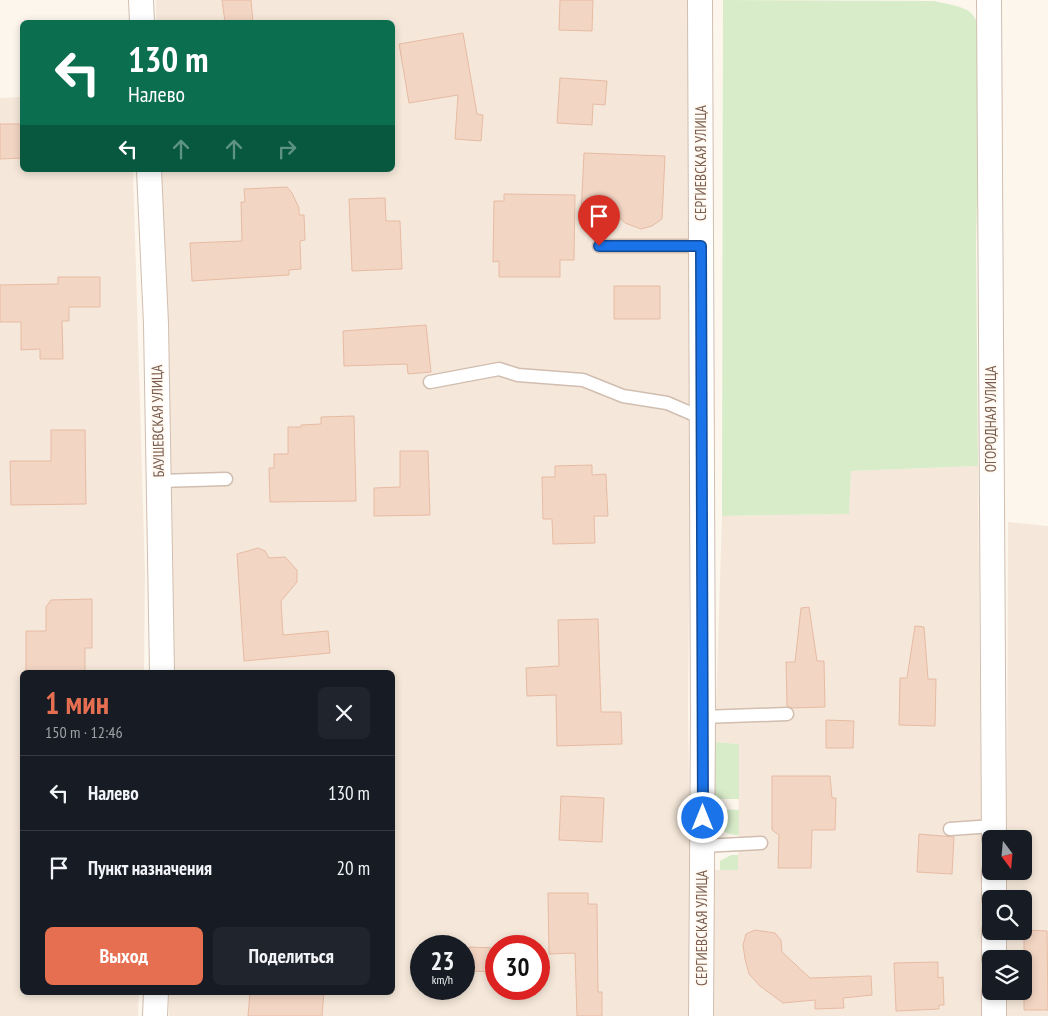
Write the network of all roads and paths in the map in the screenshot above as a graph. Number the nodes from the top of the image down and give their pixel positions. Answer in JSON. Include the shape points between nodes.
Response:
{"nodes":[{"id":1,"x":140,"y":0,"type":"edge"},
{"id":2,"x":700,"y":0,"type":"edge"},
{"id":3,"x":989,"y":0,"type":"edge"},
{"id":4,"x":142,"y":20,"type":"edge"},
{"id":5,"x":150,"y":172,"type":"edge"},
{"id":6,"x":599,"y":246,"type":"dead end"},
{"id":7,"x":701,"y":246,"type":"junction"},
{"id":8,"x":430,"y":382,"type":"dead end"},
{"id":9,"x":702,"y":418,"type":"junction"},
{"id":10,"x":226,"y":479,"type":"dead end"},
{"id":11,"x":159,"y":481,"type":"junction"},
{"id":12,"x":162,"y":670,"type":"edge"},
{"id":13,"x":787,"y":714,"type":"dead end"},
{"id":14,"x":703,"y":717,"type":"junction"},
{"id":15,"x":950,"y":829,"type":"dead end"},
{"id":16,"x":994,"y":830,"type":"edge"},
{"id":17,"x":982,"y":831,"type":"edge"},
{"id":18,"x":762,"y":843,"type":"dead end"},
{"id":19,"x":702,"y":846,"type":"junction"},
{"id":20,"x":156,"y":995,"type":"edge"},
{"id":21,"x":994,"y":1000,"type":"edge"},
{"id":22,"x":155,"y":1016,"type":"edge"},
{"id":23,"x":701,"y":1016,"type":"edge"},
{"id":24,"x":994,"y":1016,"type":"edge"}],
"edges":[{"from":1,"to":4,"type":"street"},
{"from":2,"to":7,"type":"street","name":"СЕРГИЕВСКАЯ УЛИЦА"},
{"from":3,"to":16,"type":"street","name":"ОГОРОДНАЯ УЛИЦА"},
{"from":5,"to":11,"type":"street","name":"БАУШЕВСКАЯ УЛИЦА"},
{"from":6,"to":7,"type":"lane"},
{"from":7,"to":9,"type":"street","name":"СЕРГИЕВСКАЯ УЛИЦА"},
{"from":8,"to":9,"type":"lane","via":[[499,369],[583,380],[623,396],[667,403]]},
{"from":9,"to":14,"type":"street","name":"СЕРГИЕВСКАЯ УЛИЦА"},
{"from":10,"to":11,"type":"lane"},
{"from":11,"to":12,"type":"street","name":"БАУШЕВСКАЯ УЛИЦА"},
{"from":13,"to":14,"type":"lane"},
{"from":14,"to":19,"type":"street","name":"СЕРГИЕВСКАЯ УЛИЦА"},
{"from":15,"to":17,"type":"lane"},
{"from":18,"to":19,"type":"lane"},
{"from":19,"to":23,"type":"street","name":"СЕРГИЕВСКАЯ УЛИЦА"},
{"from":20,"to":22,"type":"street"},
{"from":21,"to":24,"type":"street"}]}
